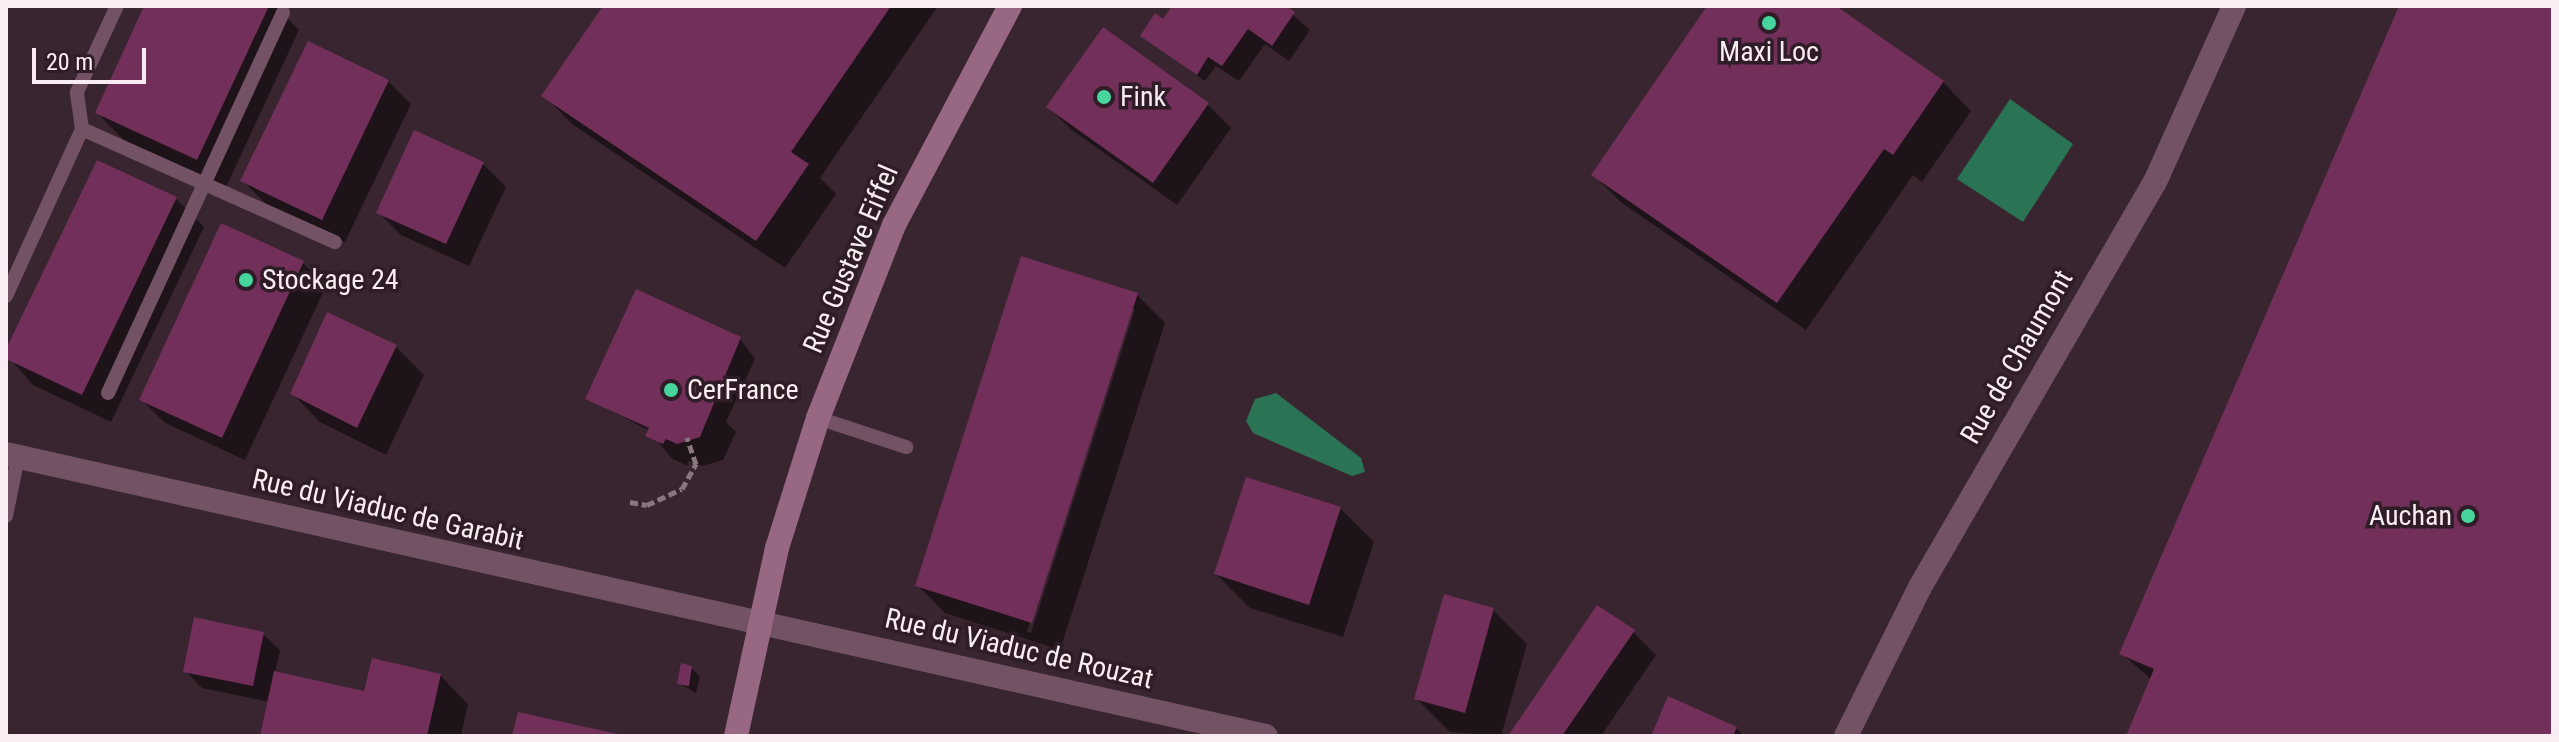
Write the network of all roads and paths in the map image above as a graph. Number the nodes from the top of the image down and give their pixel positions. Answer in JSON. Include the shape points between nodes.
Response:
{"nodes":[{"id":1,"x":117,"y":6,"type":"edge"},
{"id":2,"x":1010,"y":6,"type":"edge"},
{"id":3,"x":2234,"y":6,"type":"edge"},
{"id":4,"x":283,"y":12,"type":"dead end"},
{"id":5,"x":82,"y":129,"type":"junction"},
{"id":6,"x":204,"y":184,"type":"junction"},
{"id":7,"x":335,"y":242,"type":"dead end"},
{"id":8,"x":6,"y":296,"type":"edge"},
{"id":9,"x":108,"y":393,"type":"dead end"},
{"id":10,"x":818,"y":418,"type":"junction"},
{"id":11,"x":687,"y":438,"type":"dead end"},
{"id":12,"x":906,"y":447,"type":"dead end"},
{"id":13,"x":12,"y":456,"type":"edge"},
{"id":14,"x":630,"y":502,"type":"dead end"},
{"id":15,"x":6,"y":516,"type":"edge"},
{"id":16,"x":758,"y":622,"type":"junction"},
{"id":17,"x":736,"y":736,"type":"edge"},
{"id":18,"x":1266,"y":736,"type":"edge"},
{"id":19,"x":1846,"y":736,"type":"edge"}],
"edges":[{"from":1,"to":5,"type":"lane","via":[[77,92]]},
{"from":2,"to":10,"type":"street","name":"Rue Gustave Eiffel","via":[[894,225]]},
{"from":3,"to":19,"type":"street","name":"Rue de Chaumont","via":[[2155,182],[1920,587]]},
{"from":4,"to":6,"type":"lane"},
{"from":5,"to":6,"type":"lane"},
{"from":5,"to":8,"type":"lane"},
{"from":6,"to":7,"type":"lane"},
{"from":6,"to":9,"type":"lane"},
{"from":10,"to":12,"type":"lane"},
{"from":10,"to":16,"type":"street","name":"Rue Gustave Eiffel"},
{"from":11,"to":14,"type":"path","via":[[696,464],[682,489],[647,505]]},
{"from":13,"to":15,"type":"lane"},
{"from":13,"to":16,"type":"street","name":"Rue du Viaduc de Garabit"},
{"from":16,"to":17,"type":"street","name":"Rue Gustave Eiffel"},
{"from":16,"to":18,"type":"street","name":"Rue du Viaduc de Rouzat"}]}
